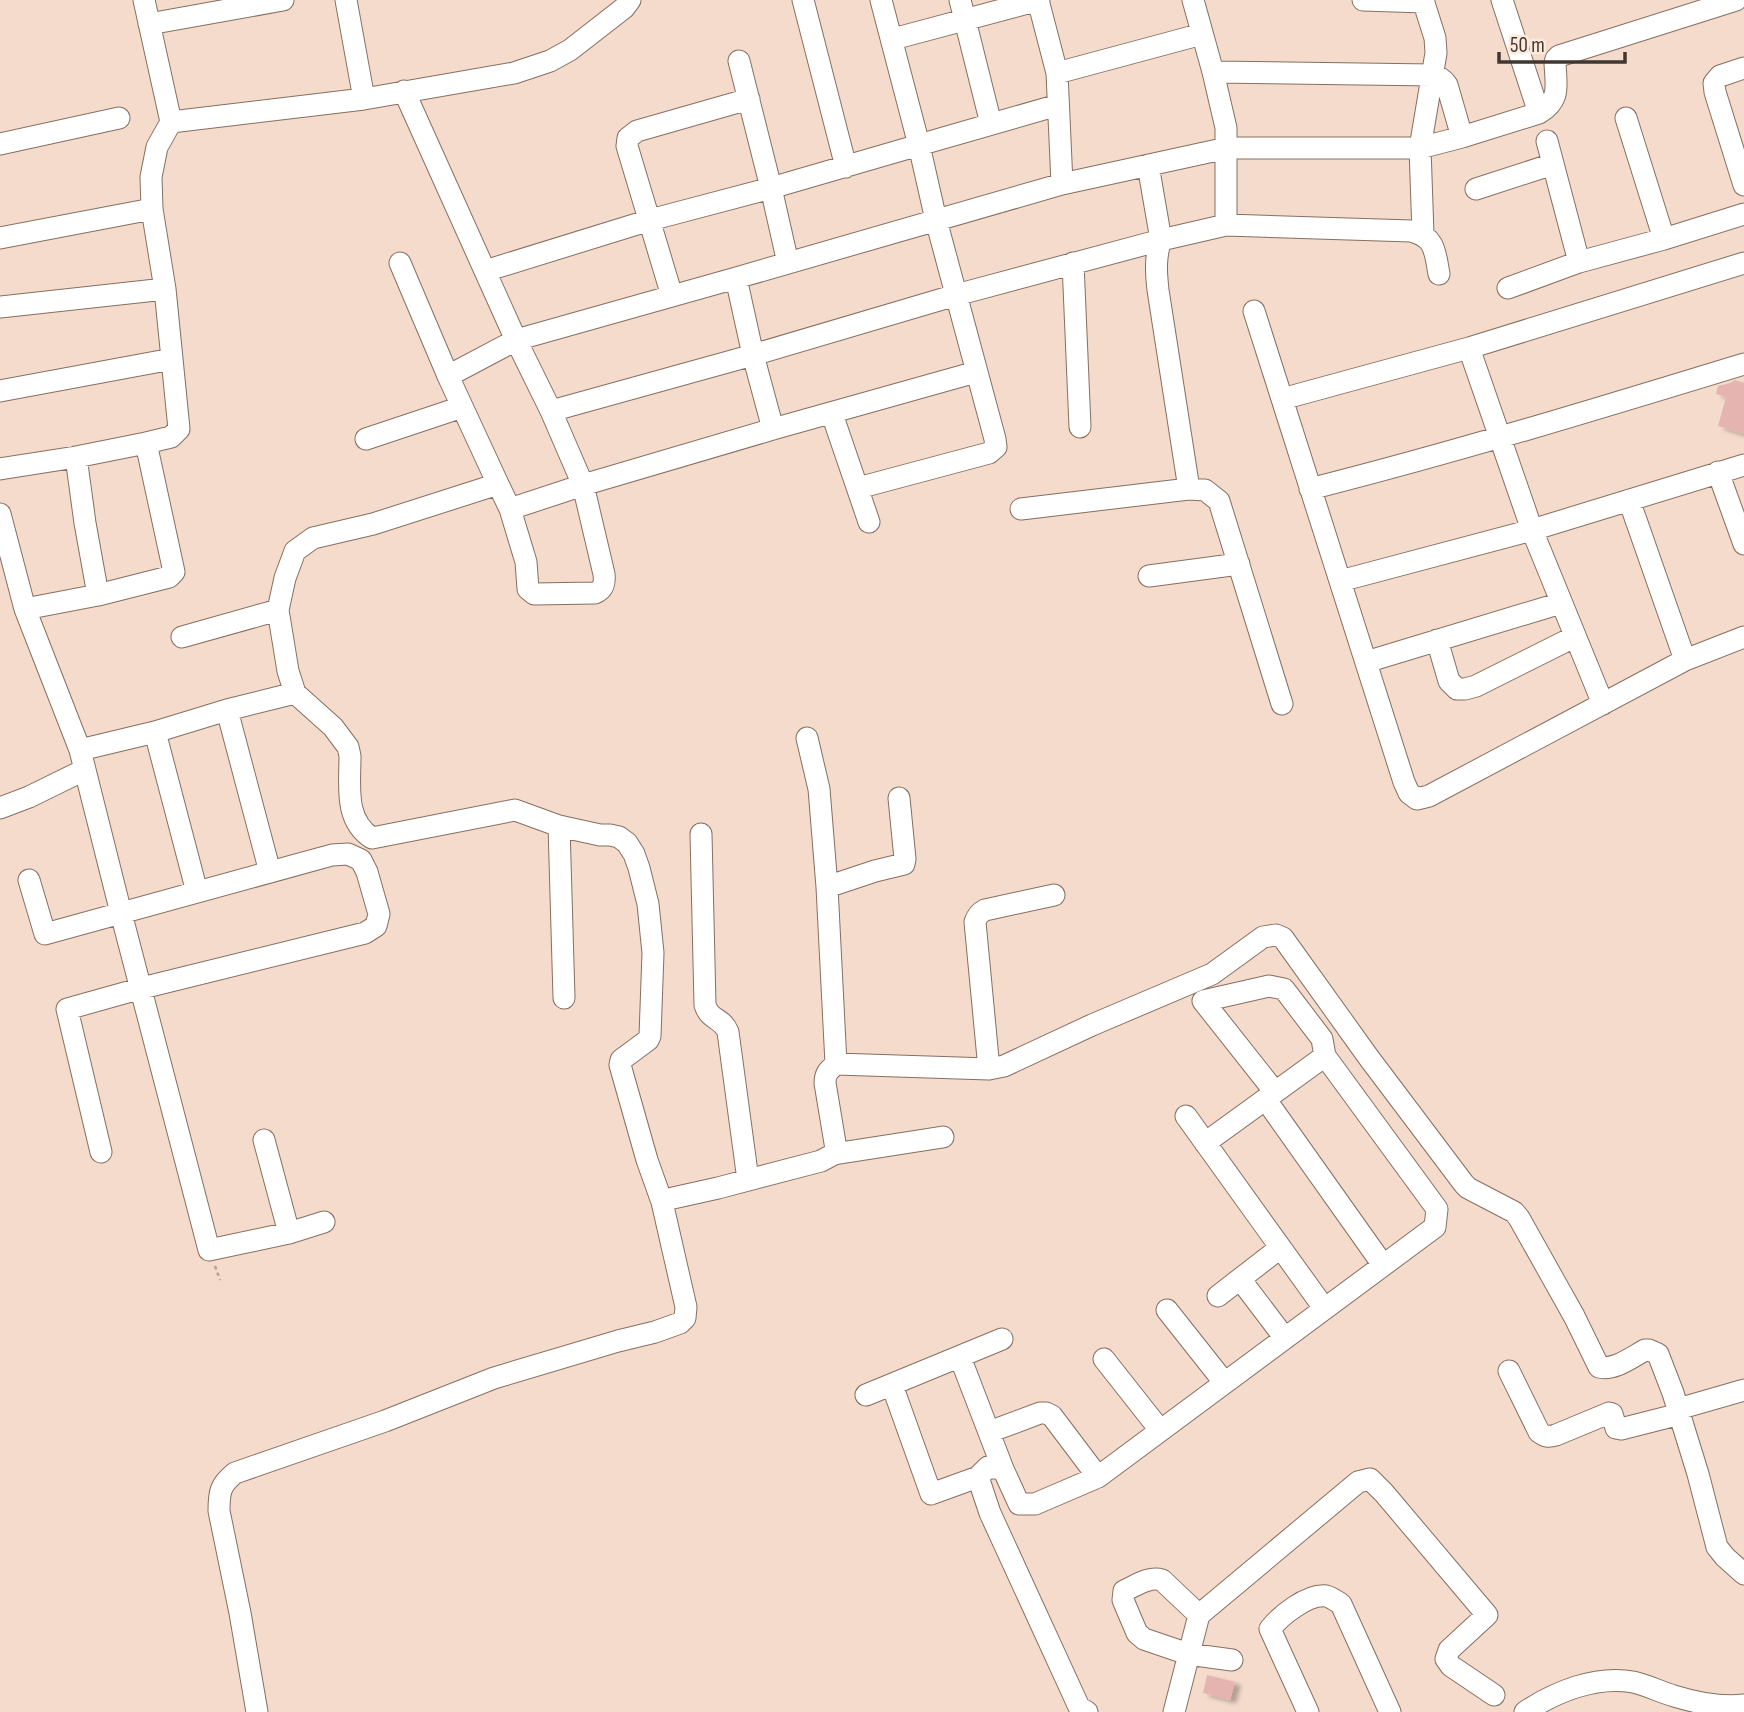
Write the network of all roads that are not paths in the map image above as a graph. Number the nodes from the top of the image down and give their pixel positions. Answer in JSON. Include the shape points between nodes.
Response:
{"nodes":[{"id":1,"x":144,"y":0,"type":"edge"},
{"id":2,"x":283,"y":0,"type":"edge"},
{"id":3,"x":346,"y":0,"type":"edge"},
{"id":4,"x":630,"y":0,"type":"edge"},
{"id":5,"x":803,"y":0,"type":"edge"},
{"id":6,"x":881,"y":0,"type":"edge"},
{"id":7,"x":1039,"y":0,"type":"edge"},
{"id":8,"x":1193,"y":0,"type":"edge"},
{"id":9,"x":1363,"y":0,"type":"edge"},
{"id":10,"x":1502,"y":0,"type":"edge"},
{"id":11,"x":1735,"y":0,"type":"edge"},
{"id":12,"x":1423,"y":1,"type":"edge"},
{"id":13,"x":1712,"y":4,"type":"edge"},
{"id":14,"x":963,"y":10,"type":"edge"},
{"id":15,"x":149,"y":24,"type":"junction"},
{"id":16,"x":1202,"y":34,"type":"junction"},
{"id":17,"x":892,"y":39,"type":"junction"},
{"id":18,"x":739,"y":61,"type":"dead end"},
{"id":19,"x":1744,"y":68,"type":"edge"},
{"id":20,"x":1213,"y":72,"type":"junction"},
{"id":21,"x":1057,"y":73,"type":"junction"},
{"id":22,"x":1432,"y":75,"type":"junction"},
{"id":23,"x":404,"y":91,"type":"junction"},
{"id":24,"x":364,"y":99,"type":"junction"},
{"id":25,"x":749,"y":99,"type":"junction"},
{"id":26,"x":1058,"y":105,"type":"junction"},
{"id":27,"x":1539,"y":113,"type":"junction"},
{"id":28,"x":119,"y":118,"type":"dead end"},
{"id":29,"x":1626,"y":118,"type":"dead end"},
{"id":30,"x":171,"y":122,"type":"junction"},
{"id":31,"x":991,"y":124,"type":"junction"},
{"id":32,"x":1462,"y":137,"type":"junction"},
{"id":33,"x":1547,"y":141,"type":"dead end"},
{"id":34,"x":0,"y":144,"type":"edge"},
{"id":35,"x":919,"y":145,"type":"junction"},
{"id":36,"x":1227,"y":148,"type":"junction"},
{"id":37,"x":1420,"y":148,"type":"junction"},
{"id":38,"x":1553,"y":164,"type":"junction"},
{"id":39,"x":1147,"y":165,"type":"junction"},
{"id":40,"x":846,"y":167,"type":"junction"},
{"id":41,"x":1062,"y":184,"type":"junction"},
{"id":42,"x":1744,"y":186,"type":"edge"},
{"id":43,"x":771,"y":188,"type":"junction"},
{"id":44,"x":1476,"y":189,"type":"dead end"},
{"id":45,"x":152,"y":209,"type":"junction"},
{"id":46,"x":1744,"y":214,"type":"edge"},
{"id":47,"x":650,"y":220,"type":"junction"},
{"id":48,"x":936,"y":220,"type":"junction"},
{"id":49,"x":1226,"y":225,"type":"junction"},
{"id":50,"x":1423,"y":234,"type":"junction"},
{"id":51,"x":0,"y":238,"type":"edge"},
{"id":52,"x":1664,"y":239,"type":"junction"},
{"id":53,"x":1161,"y":240,"type":"junction"},
{"id":54,"x":1579,"y":262,"type":"junction"},
{"id":55,"x":400,"y":263,"type":"dead end"},
{"id":56,"x":788,"y":263,"type":"junction"},
{"id":57,"x":1073,"y":263,"type":"junction"},
{"id":58,"x":1744,"y":263,"type":"edge"},
{"id":59,"x":485,"y":271,"type":"junction"},
{"id":60,"x":1439,"y":274,"type":"dead end"},
{"id":61,"x":736,"y":278,"type":"junction"},
{"id":62,"x":1507,"y":288,"type":"dead end"},
{"id":63,"x":165,"y":289,"type":"junction"},
{"id":64,"x":956,"y":295,"type":"junction"},
{"id":65,"x":671,"y":296,"type":"junction"},
{"id":66,"x":0,"y":307,"type":"edge"},
{"id":67,"x":1254,"y":312,"type":"dead end"},
{"id":68,"x":516,"y":340,"type":"junction"},
{"id":69,"x":1469,"y":348,"type":"junction"},
{"id":70,"x":753,"y":355,"type":"junction"},
{"id":71,"x":172,"y":359,"type":"junction"},
{"id":72,"x":1744,"y":364,"type":"edge"},
{"id":73,"x":976,"y":372,"type":"junction"},
{"id":74,"x":448,"y":376,"type":"junction"},
{"id":75,"x":0,"y":391,"type":"edge"},
{"id":76,"x":1282,"y":399,"type":"junction"},
{"id":77,"x":462,"y":407,"type":"junction"},
{"id":78,"x":551,"y":411,"type":"junction"},
{"id":79,"x":832,"y":414,"type":"junction"},
{"id":80,"x":1080,"y":427,"type":"dead end"},
{"id":81,"x":773,"y":429,"type":"junction"},
{"id":82,"x":366,"y":439,"type":"dead end"},
{"id":83,"x":1500,"y":439,"type":"junction"},
{"id":84,"x":146,"y":443,"type":"junction"},
{"id":85,"x":76,"y":457,"type":"junction"},
{"id":86,"x":1744,"y":465,"type":"edge"},
{"id":87,"x":0,"y":469,"type":"edge"},
{"id":88,"x":1718,"y":472,"type":"junction"},
{"id":89,"x":498,"y":484,"type":"junction"},
{"id":90,"x":583,"y":485,"type":"junction"},
{"id":91,"x":858,"y":488,"type":"junction"},
{"id":92,"x":1189,"y":489,"type":"junction"},
{"id":93,"x":1310,"y":489,"type":"junction"},
{"id":94,"x":1629,"y":500,"type":"junction"},
{"id":95,"x":510,"y":509,"type":"junction"},
{"id":96,"x":1021,"y":509,"type":"dead end"},
{"id":97,"x":0,"y":514,"type":"edge"},
{"id":98,"x":869,"y":522,"type":"dead end"},
{"id":99,"x":1532,"y":530,"type":"junction"},
{"id":100,"x":1744,"y":544,"type":"edge"},
{"id":101,"x":1239,"y":564,"type":"junction"},
{"id":102,"x":1149,"y":576,"type":"dead end"},
{"id":103,"x":1340,"y":581,"type":"junction"},
{"id":104,"x":98,"y":595,"type":"junction"},
{"id":105,"x":1561,"y":603,"type":"junction"},
{"id":106,"x":25,"y":609,"type":"junction"},
{"id":107,"x":278,"y":610,"type":"junction"},
{"id":108,"x":182,"y":637,"type":"dead end"},
{"id":109,"x":1744,"y":637,"type":"edge"},
{"id":110,"x":1574,"y":638,"type":"junction"},
{"id":111,"x":1437,"y":640,"type":"junction"},
{"id":112,"x":1685,"y":660,"type":"junction"},
{"id":113,"x":1366,"y":662,"type":"junction"},
{"id":114,"x":295,"y":693,"type":"junction"},
{"id":115,"x":1282,"y":704,"type":"dead end"},
{"id":116,"x":1603,"y":704,"type":"junction"},
{"id":117,"x":228,"y":710,"type":"junction"},
{"id":118,"x":155,"y":732,"type":"junction"},
{"id":119,"x":807,"y":738,"type":"dead end"},
{"id":120,"x":82,"y":760,"type":"junction"},
{"id":121,"x":899,"y":798,"type":"dead end"},
{"id":122,"x":0,"y":808,"type":"edge"},
{"id":123,"x":559,"y":826,"type":"junction"},
{"id":124,"x":701,"y":834,"type":"dead end"},
{"id":125,"x":270,"y":872,"type":"junction"},
{"id":126,"x":29,"y":880,"type":"dead end"},
{"id":127,"x":827,"y":887,"type":"junction"},
{"id":128,"x":197,"y":892,"type":"junction"},
{"id":129,"x":1054,"y":895,"type":"dead end"},
{"id":130,"x":121,"y":913,"type":"junction"},
{"id":131,"x":142,"y":988,"type":"junction"},
{"id":132,"x":564,"y":998,"type":"dead end"},
{"id":133,"x":1325,"y":1056,"type":"junction"},
{"id":134,"x":836,"y":1064,"type":"junction"},
{"id":135,"x":989,"y":1069,"type":"junction"},
{"id":136,"x":1271,"y":1096,"type":"junction"},
{"id":137,"x":1186,"y":1116,"type":"dead end"},
{"id":138,"x":943,"y":1137,"type":"dead end"},
{"id":139,"x":264,"y":1140,"type":"dead end"},
{"id":140,"x":1205,"y":1143,"type":"junction"},
{"id":141,"x":101,"y":1152,"type":"dead end"},
{"id":142,"x":835,"y":1154,"type":"junction"},
{"id":143,"x":747,"y":1180,"type":"junction"},
{"id":144,"x":662,"y":1202,"type":"junction"},
{"id":145,"x":324,"y":1222,"type":"dead end"},
{"id":146,"x":289,"y":1233,"type":"junction"},
{"id":147,"x":1280,"y":1248,"type":"junction"},
{"id":148,"x":1383,"y":1265,"type":"junction"},
{"id":149,"x":1240,"y":1279,"type":"junction"},
{"id":150,"x":1218,"y":1296,"type":"dead end"},
{"id":151,"x":1324,"y":1308,"type":"junction"},
{"id":152,"x":1167,"y":1310,"type":"dead end"},
{"id":153,"x":1284,"y":1337,"type":"junction"},
{"id":154,"x":1003,"y":1339,"type":"dead end"},
{"id":155,"x":960,"y":1357,"type":"junction"},
{"id":156,"x":1104,"y":1359,"type":"dead end"},
{"id":157,"x":1508,"y":1371,"type":"dead end"},
{"id":158,"x":1224,"y":1382,"type":"junction"},
{"id":159,"x":892,"y":1385,"type":"junction"},
{"id":160,"x":1744,"y":1390,"type":"edge"},
{"id":161,"x":866,"y":1395,"type":"dead end"},
{"id":162,"x":1679,"y":1411,"type":"junction"},
{"id":163,"x":1160,"y":1430,"type":"junction"},
{"id":164,"x":989,"y":1432,"type":"junction"},
{"id":165,"x":1003,"y":1469,"type":"junction"},
{"id":166,"x":978,"y":1477,"type":"junction"},
{"id":167,"x":1098,"y":1477,"type":"junction"},
{"id":168,"x":1744,"y":1574,"type":"edge"},
{"id":169,"x":1199,"y":1615,"type":"junction"},
{"id":170,"x":1188,"y":1654,"type":"junction"},
{"id":171,"x":1232,"y":1660,"type":"dead end"},
{"id":172,"x":1494,"y":1695,"type":"dead end"},
{"id":173,"x":1744,"y":1705,"type":"edge"},
{"id":174,"x":1548,"y":1706,"type":"edge"},
{"id":175,"x":257,"y":1712,"type":"edge"},
{"id":176,"x":1087,"y":1712,"type":"edge"},
{"id":177,"x":1174,"y":1712,"type":"edge"},
{"id":178,"x":1308,"y":1712,"type":"edge"},
{"id":179,"x":1390,"y":1712,"type":"edge"},
{"id":180,"x":1525,"y":1712,"type":"edge"}],
"edges":[{"from":1,"to":15,"type":"street"},
{"from":2,"to":15,"type":"street"},
{"from":3,"to":24,"type":"street"},
{"from":4,"to":23,"type":"street","via":[[589,37],[550,61],[514,73]]},
{"from":5,"to":40,"type":"street"},
{"from":6,"to":17,"type":"street"},
{"from":7,"to":14,"type":"street"},
{"from":7,"to":21,"type":"street"},
{"from":8,"to":16,"type":"street"},
{"from":9,"to":12,"type":"street"},
{"from":10,"to":27,"type":"street"},
{"from":11,"to":13,"type":"street"},
{"from":12,"to":22,"type":"street","via":[[1435,38]]},
{"from":13,"to":27,"type":"street","via":[[1556,59],[1555,100]]},
{"from":14,"to":17,"type":"street"},
{"from":14,"to":31,"type":"street"},
{"from":15,"to":30,"type":"street"},
{"from":16,"to":20,"type":"street"},
{"from":16,"to":21,"type":"street"},
{"from":17,"to":35,"type":"street"},
{"from":18,"to":25,"type":"street"},
{"from":19,"to":42,"type":"street","via":[[1720,76],[1714,83]]},
{"from":20,"to":22,"type":"street"},
{"from":20,"to":36,"type":"street"},
{"from":21,"to":26,"type":"street"},
{"from":22,"to":32,"type":"street","via":[[1447,85]]},
{"from":22,"to":37,"type":"street"},
{"from":23,"to":24,"type":"street"},
{"from":23,"to":59,"type":"street"},
{"from":24,"to":30,"type":"street"},
{"from":25,"to":43,"type":"street"},
{"from":25,"to":47,"type":"street","via":[[637,131],[628,138]]},
{"from":26,"to":31,"type":"street"},
{"from":26,"to":41,"type":"street"},
{"from":27,"to":32,"type":"street"},
{"from":28,"to":34,"type":"street"},
{"from":29,"to":52,"type":"street"},
{"from":30,"to":45,"type":"street","via":[[157,148]]},
{"from":31,"to":35,"type":"street"},
{"from":32,"to":37,"type":"street"},
{"from":33,"to":38,"type":"street"},
{"from":35,"to":40,"type":"street"},
{"from":35,"to":48,"type":"street"},
{"from":36,"to":37,"type":"street"},
{"from":36,"to":39,"type":"street"},
{"from":36,"to":49,"type":"street"},
{"from":37,"to":50,"type":"street"},
{"from":38,"to":44,"type":"street"},
{"from":38,"to":54,"type":"street"},
{"from":39,"to":41,"type":"street"},
{"from":39,"to":53,"type":"street"},
{"from":40,"to":43,"type":"street"},
{"from":41,"to":48,"type":"street"},
{"from":43,"to":47,"type":"street"},
{"from":43,"to":56,"type":"street"},
{"from":45,"to":51,"type":"street"},
{"from":45,"to":63,"type":"street"},
{"from":46,"to":52,"type":"street"},
{"from":47,"to":59,"type":"street"},
{"from":47,"to":65,"type":"street"},
{"from":48,"to":56,"type":"street"},
{"from":48,"to":64,"type":"street"},
{"from":49,"to":50,"type":"street"},
{"from":49,"to":53,"type":"street"},
{"from":50,"to":60,"type":"street","via":[[1434,249]]},
{"from":52,"to":54,"type":"street"},
{"from":53,"to":57,"type":"street"},
{"from":53,"to":92,"type":"street","via":[[1158,290]]},
{"from":54,"to":62,"type":"street"},
{"from":55,"to":74,"type":"street"},
{"from":56,"to":61,"type":"street"},
{"from":57,"to":64,"type":"street"},
{"from":57,"to":80,"type":"street"},
{"from":58,"to":69,"type":"street"},
{"from":59,"to":68,"type":"street"},
{"from":61,"to":65,"type":"street"},
{"from":61,"to":70,"type":"street"},
{"from":63,"to":66,"type":"street"},
{"from":63,"to":71,"type":"street"},
{"from":64,"to":70,"type":"street"},
{"from":64,"to":73,"type":"street"},
{"from":65,"to":68,"type":"street"},
{"from":67,"to":76,"type":"street"},
{"from":68,"to":74,"type":"street"},
{"from":68,"to":78,"type":"street"},
{"from":69,"to":76,"type":"street"},
{"from":69,"to":83,"type":"street"},
{"from":70,"to":78,"type":"street"},
{"from":70,"to":81,"type":"street"},
{"from":71,"to":75,"type":"street"},
{"from":71,"to":84,"type":"street","via":[[179,429],[171,437]]},
{"from":72,"to":83,"type":"street"},
{"from":73,"to":79,"type":"street"},
{"from":73,"to":91,"type":"street","via":[[996,447],[989,453]]},
{"from":74,"to":77,"type":"street"},
{"from":76,"to":93,"type":"street"},
{"from":77,"to":82,"type":"street"},
{"from":77,"to":89,"type":"street"},
{"from":78,"to":90,"type":"street"},
{"from":79,"to":81,"type":"street"},
{"from":79,"to":91,"type":"street"},
{"from":81,"to":90,"type":"street"},
{"from":83,"to":93,"type":"street"},
{"from":83,"to":99,"type":"street"},
{"from":84,"to":85,"type":"street"},
{"from":84,"to":104,"type":"street","via":[[174,572]]},
{"from":85,"to":87,"type":"street"},
{"from":85,"to":104,"type":"street"},
{"from":86,"to":88,"type":"street"},
{"from":88,"to":94,"type":"street"},
{"from":88,"to":100,"type":"street"},
{"from":89,"to":95,"type":"street"},
{"from":89,"to":107,"type":"street","via":[[313,538],[295,551]]},
{"from":90,"to":95,"type":"street"},
{"from":90,"to":95,"type":"street","via":[[604,574],[604,585],[595,593],[534,594],[528,589],[526,562]]},
{"from":91,"to":98,"type":"street"},
{"from":92,"to":96,"type":"street"},
{"from":92,"to":101,"type":"street","via":[[1205,490],[1219,501]]},
{"from":93,"to":103,"type":"street"},
{"from":94,"to":99,"type":"street"},
{"from":94,"to":112,"type":"street"},
{"from":97,"to":106,"type":"street"},
{"from":99,"to":103,"type":"street"},
{"from":99,"to":105,"type":"street"},
{"from":101,"to":102,"type":"street"},
{"from":101,"to":115,"type":"street"},
{"from":103,"to":113,"type":"street"},
{"from":104,"to":106,"type":"street"},
{"from":105,"to":110,"type":"street"},
{"from":105,"to":111,"type":"street"},
{"from":106,"to":120,"type":"street"},
{"from":107,"to":108,"type":"street"},
{"from":107,"to":114,"type":"street"},
{"from":109,"to":112,"type":"street"},
{"from":110,"to":111,"type":"street","via":[[1465,690],[1449,681]]},
{"from":110,"to":116,"type":"street"},
{"from":111,"to":113,"type":"street"},
{"from":112,"to":116,"type":"street"},
{"from":113,"to":116,"type":"street","via":[[1404,782],[1418,799]]},
{"from":114,"to":117,"type":"street"},
{"from":114,"to":123,"type":"street","via":[[334,727],[348,747],[352,815],[372,838],[515,810]]},
{"from":117,"to":118,"type":"street"},
{"from":117,"to":125,"type":"street"},
{"from":118,"to":120,"type":"street"},
{"from":118,"to":128,"type":"street"},
{"from":119,"to":127,"type":"street","via":[[819,789]]},
{"from":120,"to":122,"type":"street"},
{"from":120,"to":130,"type":"street"},
{"from":121,"to":127,"type":"street","via":[[904,864]]},
{"from":123,"to":132,"type":"street"},
{"from":123,"to":144,"type":"street","via":[[619,837],[634,855],[644,884],[653,953],[650,1036],[620,1065]]},
{"from":124,"to":143,"type":"street","via":[[705,1005],[729,1032]]},
{"from":125,"to":128,"type":"street"},
{"from":125,"to":131,"type":"street","via":[[332,855],[348,854],[361,860],[379,914],[376,926],[365,933]]},
{"from":126,"to":130,"type":"street","via":[[46,934]]},
{"from":127,"to":134,"type":"street"},
{"from":128,"to":130,"type":"street"},
{"from":129,"to":135,"type":"street","via":[[985,910],[976,917]]},
{"from":130,"to":131,"type":"street"},
{"from":131,"to":141,"type":"street","via":[[67,1009]]},
{"from":131,"to":146,"type":"street","via":[[209,1250]]},
{"from":133,"to":136,"type":"street"},
{"from":133,"to":136,"type":"street","via":[[1322,1039],[1284,989],[1269,986],[1203,1001]]},
{"from":133,"to":148,"type":"street","via":[[1437,1209],[1434,1227]]},
{"from":134,"to":135,"type":"street"},
{"from":134,"to":142,"type":"street","via":[[825,1076]]},
{"from":135,"to":162,"type":"street","via":[[1212,974],[1263,937],[1283,938],[1464,1184],[1519,1218],[1599,1367],[1611,1367],[1644,1350],[1656,1352]]},
{"from":136,"to":140,"type":"street"},
{"from":136,"to":148,"type":"street"},
{"from":137,"to":140,"type":"street"},
{"from":138,"to":142,"type":"street"},
{"from":139,"to":146,"type":"street"},
{"from":140,"to":147,"type":"street"},
{"from":142,"to":143,"type":"street"},
{"from":143,"to":144,"type":"street"},
{"from":144,"to":175,"type":"street","via":[[686,1307],[680,1323],[494,1378],[235,1473],[223,1482],[219,1511]]},
{"from":145,"to":146,"type":"street"},
{"from":147,"to":149,"type":"street"},
{"from":147,"to":151,"type":"street"},
{"from":148,"to":151,"type":"street"},
{"from":149,"to":150,"type":"street"},
{"from":149,"to":153,"type":"street"},
{"from":151,"to":153,"type":"street"},
{"from":152,"to":158,"type":"street"},
{"from":153,"to":158,"type":"street"},
{"from":154,"to":155,"type":"street"},
{"from":155,"to":159,"type":"street"},
{"from":155,"to":164,"type":"street"},
{"from":156,"to":163,"type":"street"},
{"from":157,"to":162,"type":"street","via":[[1544,1436],[1609,1413],[1621,1429]]},
{"from":158,"to":163,"type":"street"},
{"from":159,"to":161,"type":"street"},
{"from":159,"to":166,"type":"street","via":[[931,1494]]},
{"from":160,"to":162,"type":"street"},
{"from":162,"to":168,"type":"street","via":[[1717,1547]]},
{"from":163,"to":167,"type":"street"},
{"from":164,"to":165,"type":"street"},
{"from":164,"to":167,"type":"street","via":[[1046,1413]]},
{"from":165,"to":166,"type":"street","via":[[988,1467]]},
{"from":165,"to":167,"type":"street","via":[[1019,1504],[1035,1504]]},
{"from":166,"to":176,"type":"street","via":[[1079,1707]]},
{"from":169,"to":170,"type":"street"},
{"from":169,"to":170,"type":"street","via":[[1163,1580],[1155,1578],[1124,1591],[1123,1600],[1137,1633]]},
{"from":169,"to":172,"type":"street","via":[[1358,1482],[1370,1479],[1494,1609],[1449,1650],[1446,1659]]},
{"from":170,"to":171,"type":"street"},
{"from":170,"to":177,"type":"street"},
{"from":173,"to":174,"type":"street","via":[[1716,1706],[1612,1680],[1589,1684]]},
{"from":174,"to":180,"type":"street"},
{"from":178,"to":179,"type":"street","via":[[1269,1629],[1302,1602],[1328,1596],[1340,1604]]}]}
